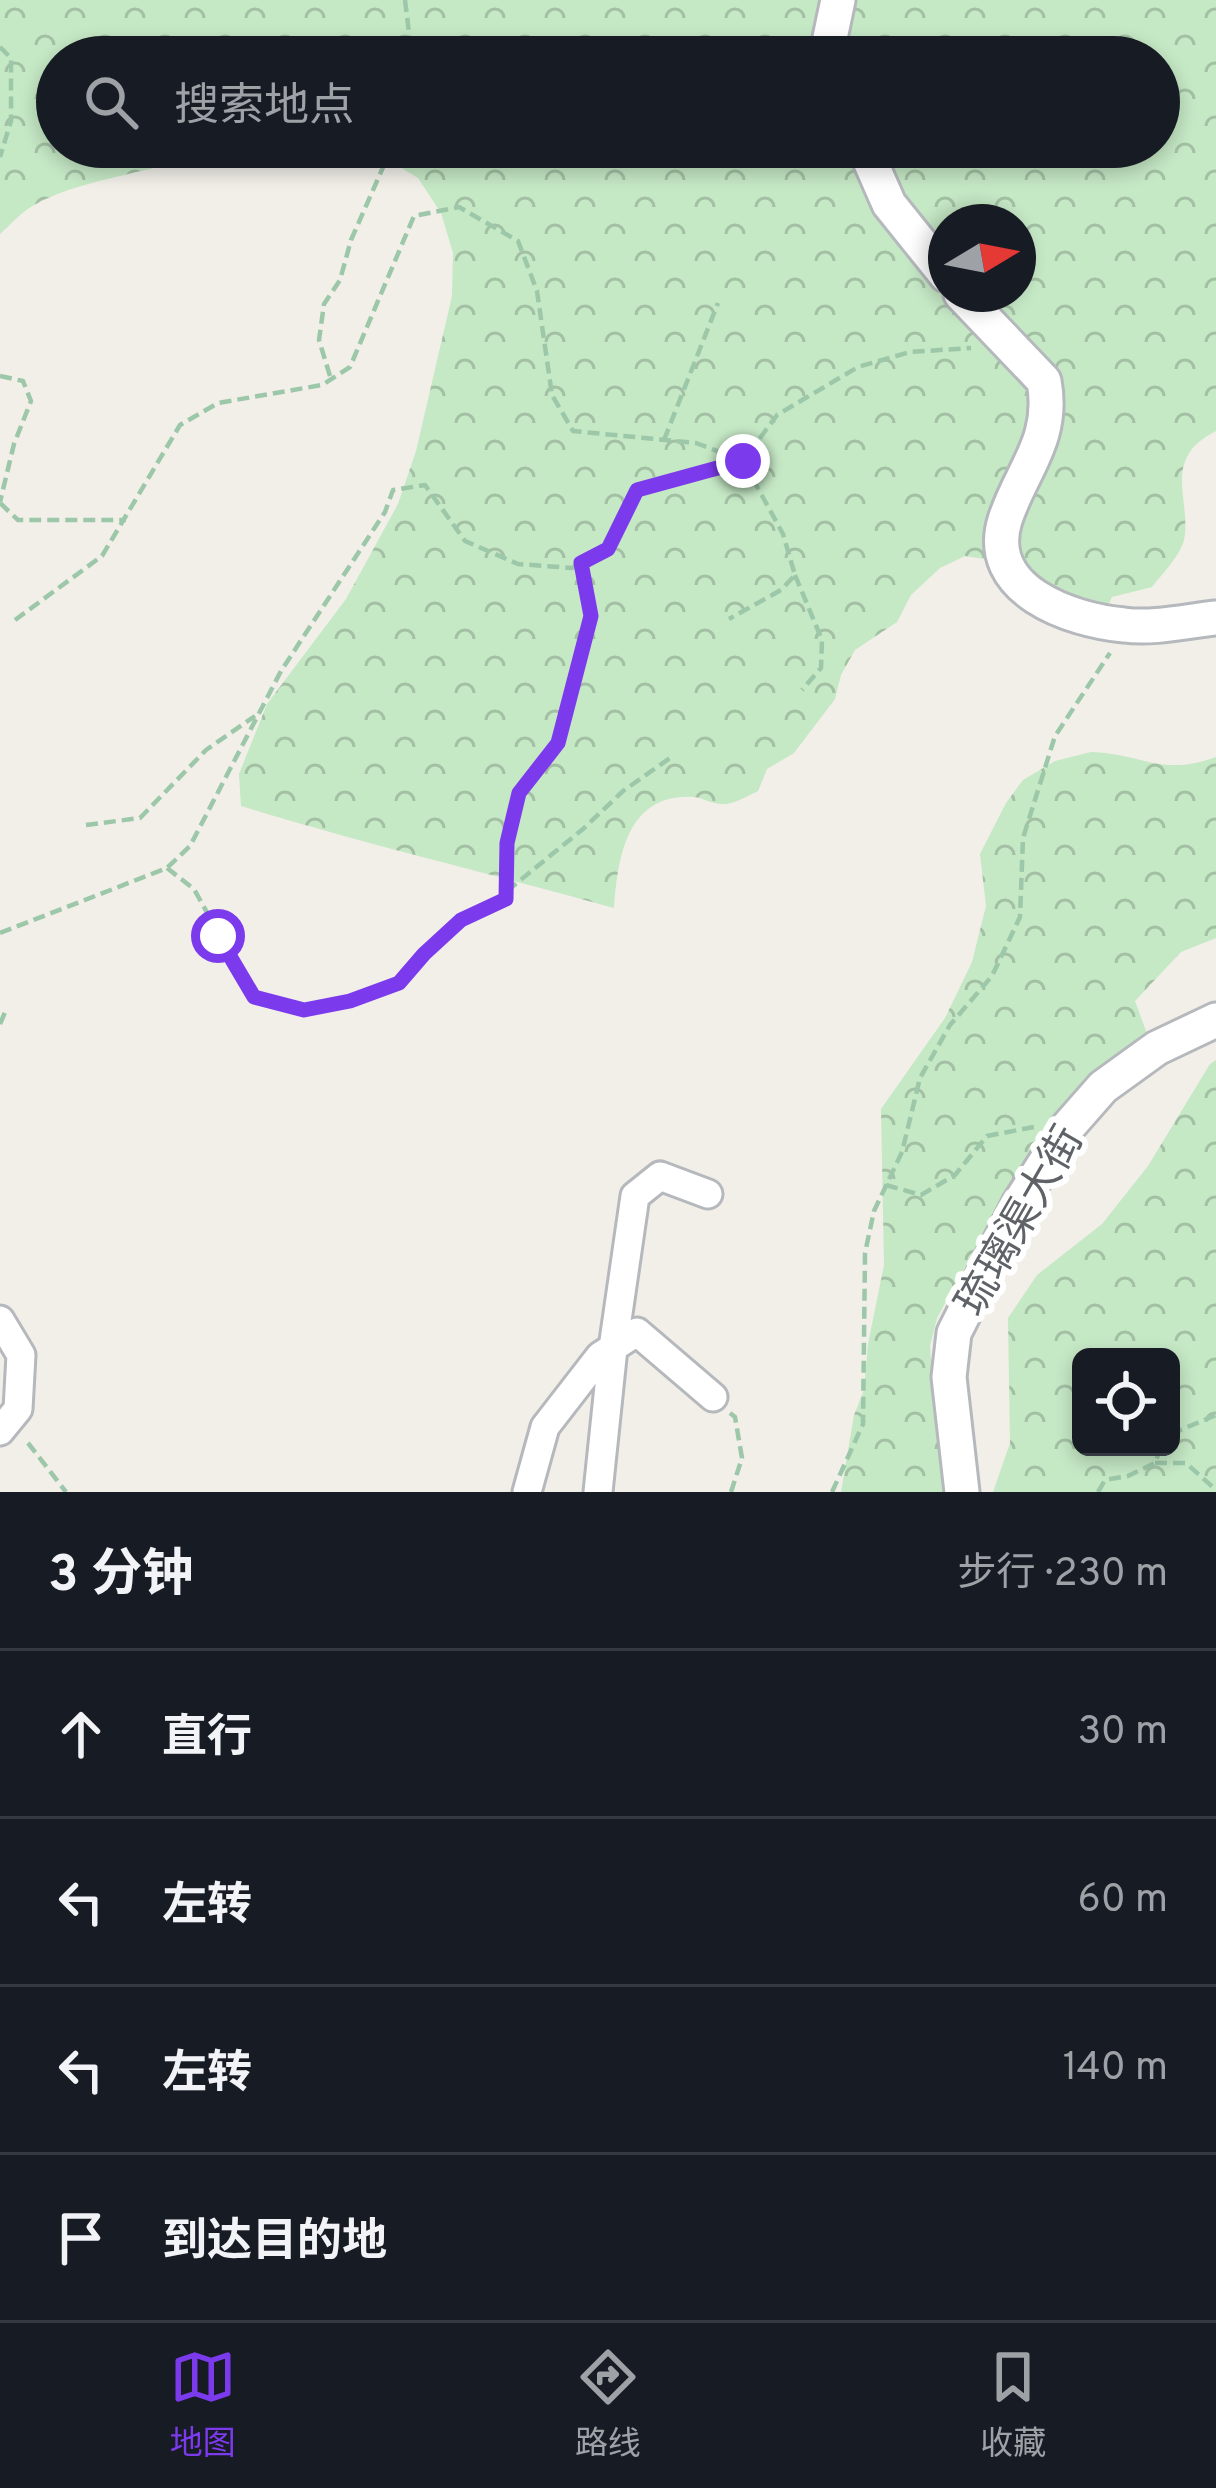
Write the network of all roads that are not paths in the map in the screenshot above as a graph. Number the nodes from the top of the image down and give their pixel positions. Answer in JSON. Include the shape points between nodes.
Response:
{"nodes":[{"id":1,"x":838,"y":0,"type":"edge"},
{"id":2,"x":830,"y":36,"type":"edge"},
{"id":3,"x":873,"y":168,"type":"edge"},
{"id":4,"x":928,"y":253,"type":"edge"},
{"id":5,"x":977,"y":312,"type":"edge"},
{"id":6,"x":1216,"y":618,"type":"edge"},
{"id":7,"x":1216,"y":1020,"type":"edge"},
{"id":8,"x":708,"y":1194,"type":"dead end"},
{"id":9,"x":0,"y":1320,"type":"edge"},
{"id":10,"x":613,"y":1348,"type":"junction"},
{"id":11,"x":713,"y":1397,"type":"road end"},
{"id":12,"x":5,"y":1425,"type":"edge"},
{"id":13,"x":527,"y":1492,"type":"edge"},
{"id":14,"x":598,"y":1492,"type":"edge"},
{"id":15,"x":962,"y":1492,"type":"edge"}],
"edges":[{"from":1,"to":2,"type":"street"},
{"from":3,"to":4,"type":"street","via":[[889,204]]},
{"from":5,"to":6,"type":"street","via":[[1044,381],[1047,397],[1039,452],[1000,541],[1025,591],[1073,616],[1127,626]]},
{"from":7,"to":15,"type":"street","name":"琉璃渠大街","via":[[1157,1048],[1103,1087],[1018,1204],[953,1333],[949,1377]]},
{"from":8,"to":10,"type":"street","via":[[661,1176],[635,1196]]},
{"from":9,"to":12,"type":"street","via":[[21,1355],[18,1409]]},
{"from":10,"to":11,"type":"street","via":[[637,1332]]},
{"from":10,"to":13,"type":"street","via":[[545,1427]]},
{"from":10,"to":14,"type":"street"}]}
